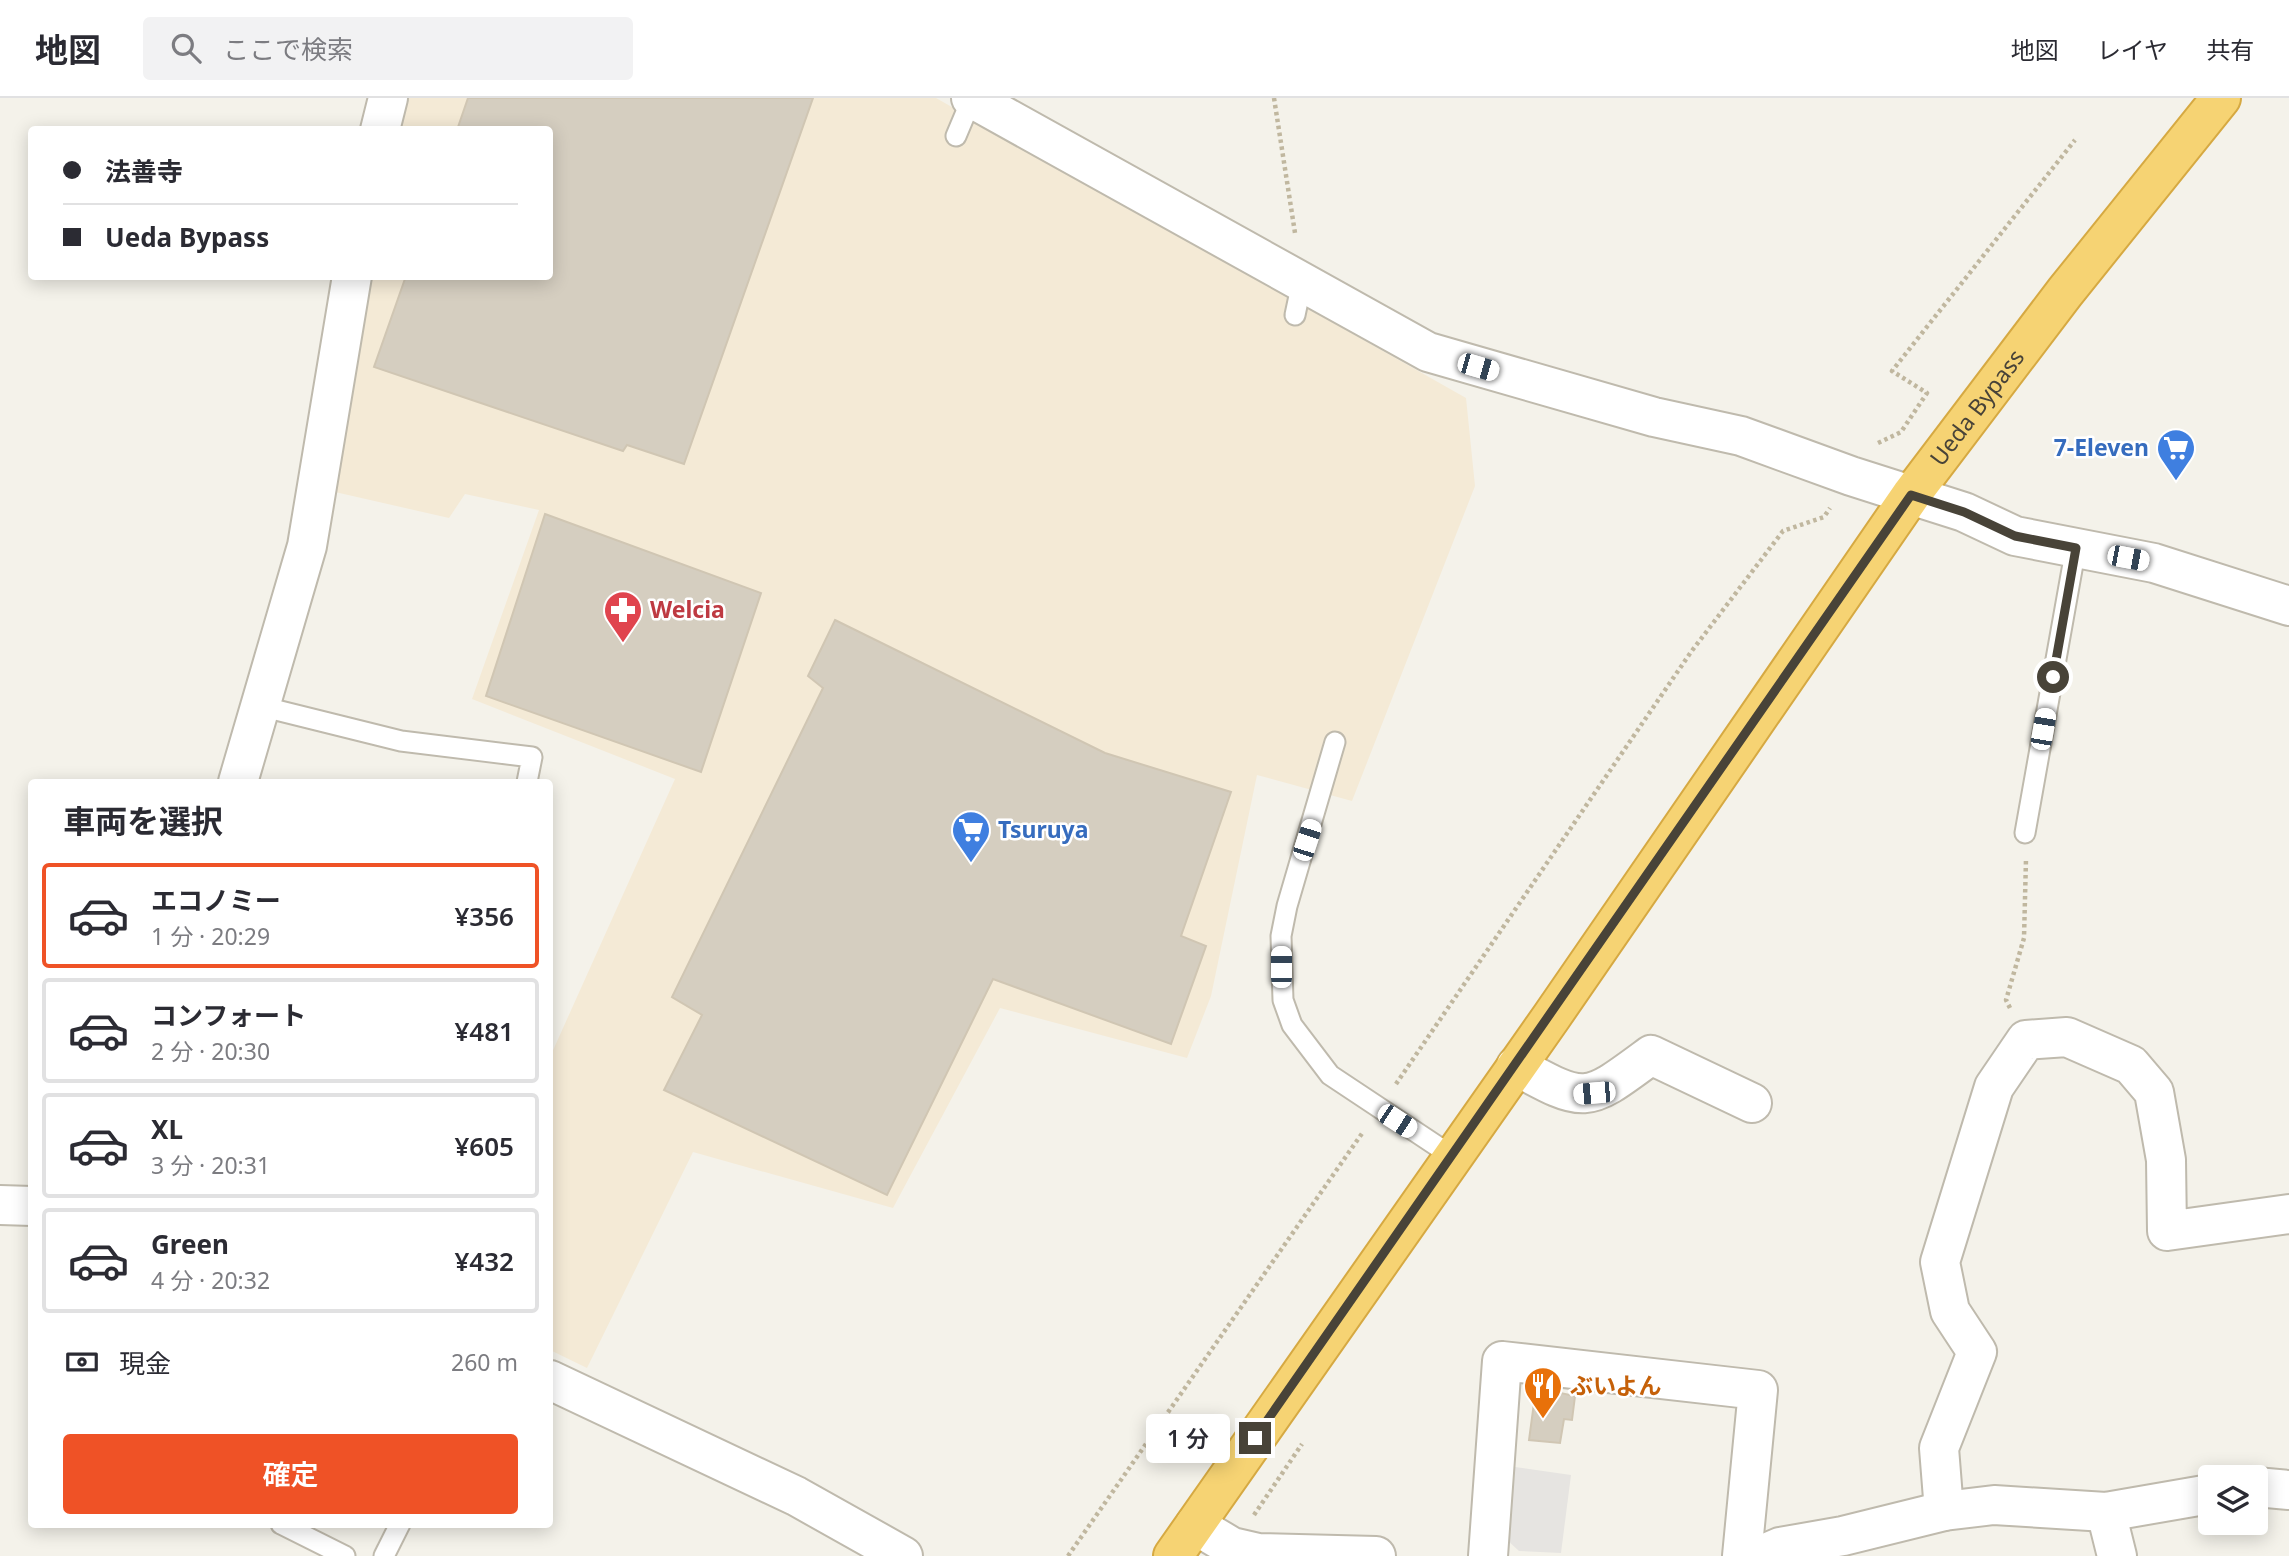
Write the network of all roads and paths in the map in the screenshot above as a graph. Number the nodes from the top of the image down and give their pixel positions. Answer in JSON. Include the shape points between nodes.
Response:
{"nodes":[{"id":1,"x":388,"y":98,"type":"edge"},
{"id":2,"x":971,"y":98,"type":"edge"},
{"id":3,"x":1274,"y":98,"type":"edge"},
{"id":4,"x":2221,"y":98,"type":"edge"},
{"id":5,"x":381,"y":126,"type":"edge"},
{"id":6,"x":956,"y":136,"type":"dead end"},
{"id":7,"x":2075,"y":139,"type":"dead end"},
{"id":8,"x":351,"y":280,"type":"edge"},
{"id":9,"x":1299,"y":299,"type":"junction"},
{"id":10,"x":1851,"y":477,"type":"junction"},
{"id":11,"x":1911,"y":495,"type":"junction"},
{"id":12,"x":2076,"y":548,"type":"junction"},
{"id":13,"x":2289,"y":606,"type":"edge"},
{"id":14,"x":260,"y":706,"type":"junction"},
{"id":15,"x":1335,"y":741,"type":"dead end"},
{"id":16,"x":239,"y":779,"type":"edge"},
{"id":17,"x":528,"y":779,"type":"edge"},
{"id":18,"x":2025,"y":833,"type":"joint"},
{"id":19,"x":2026,"y":1040,"type":"junction"},
{"id":20,"x":1516,"y":1066,"type":"junction"},
{"id":21,"x":1752,"y":1103,"type":"dead end"},
{"id":22,"x":1379,"y":1109,"type":"junction"},
{"id":23,"x":1452,"y":1156,"type":"junction"},
{"id":24,"x":0,"y":1205,"type":"edge"},
{"id":25,"x":28,"y":1206,"type":"edge"},
{"id":26,"x":2289,"y":1214,"type":"edge"},
{"id":27,"x":553,"y":1381,"type":"edge"},
{"id":28,"x":2268,"y":1488,"type":"edge"},
{"id":29,"x":2289,"y":1490,"type":"edge"},
{"id":30,"x":2198,"y":1496,"type":"edge"},
{"id":31,"x":1944,"y":1511,"type":"junction"},
{"id":32,"x":2106,"y":1512,"type":"junction"},
{"id":33,"x":1195,"y":1525,"type":"junction"},
{"id":34,"x":289,"y":1528,"type":"edge"},
{"id":35,"x":398,"y":1528,"type":"edge"},
{"id":36,"x":1841,"y":1546,"type":"edge"},
{"id":37,"x":345,"y":1556,"type":"edge"},
{"id":38,"x":384,"y":1556,"type":"edge"},
{"id":39,"x":903,"y":1556,"type":"edge"},
{"id":40,"x":1068,"y":1556,"type":"edge"},
{"id":41,"x":1172,"y":1556,"type":"edge"},
{"id":42,"x":1376,"y":1556,"type":"edge"},
{"id":43,"x":1488,"y":1556,"type":"edge"},
{"id":44,"x":1742,"y":1556,"type":"edge"},
{"id":45,"x":1759,"y":1556,"type":"edge"},
{"id":46,"x":2118,"y":1556,"type":"edge"}],
"edges":[{"from":1,"to":5,"type":"street"},
{"from":2,"to":6,"type":"lane"},
{"from":2,"to":9,"type":"street"},
{"from":3,"to":9,"type":"path"},
{"from":4,"to":11,"type":"highway","name":"Ueda Bypass","via":[[2065,292]]},
{"from":7,"to":10,"type":"path","via":[[1892,371],[1927,393],[1901,432],[1885,443],[1872,444]]},
{"from":8,"to":14,"type":"street","via":[[307,546]]},
{"from":9,"to":10,"type":"street","via":[[1428,352],[1654,417],[1741,436]]},
{"from":10,"to":11,"type":"street"},
{"from":10,"to":22,"type":"path","via":[[1824,517],[1783,531],[1691,652]]},
{"from":11,"to":12,"type":"street","via":[[1964,512],[2015,536]]},
{"from":11,"to":20,"type":"highway","name":"Ueda Bypass"},
{"from":12,"to":13,"type":"street","via":[[2154,563]]},
{"from":12,"to":18,"type":"lane"},
{"from":14,"to":16,"type":"street"},
{"from":14,"to":17,"type":"lane","via":[[401,741],[532,757]]},
{"from":15,"to":22,"type":"lane","via":[[1287,906],[1281,936],[1283,1000],[1292,1025],[1324,1067]]},
{"from":18,"to":19,"type":"path","via":[[2024,938],[2006,1000]]},
{"from":19,"to":26,"type":"street","via":[[2067,1037],[2131,1065],[2154,1092],[2166,1160],[2167,1231]]},
{"from":19,"to":31,"type":"street","via":[[1994,1087],[1940,1262],[1950,1311],[1977,1352],[1939,1448]]},
{"from":20,"to":21,"type":"street","via":[[1573,1095],[1594,1093],[1651,1055]]},
{"from":20,"to":23,"type":"highway","name":"Ueda Bypass"},
{"from":22,"to":23,"type":"lane"},
{"from":22,"to":40,"type":"path"},
{"from":23,"to":33,"type":"highway","name":"Ueda Bypass"},
{"from":24,"to":25,"type":"street"},
{"from":27,"to":39,"type":"street","via":[[796,1496]]},
{"from":28,"to":29,"type":"street"},
{"from":30,"to":32,"type":"street"},
{"from":31,"to":32,"type":"street","via":[[1994,1505]]},
{"from":31,"to":36,"type":"street"},
{"from":32,"to":46,"type":"street"},
{"from":33,"to":41,"type":"highway","name":"Ueda Bypass"},
{"from":33,"to":42,"type":"street","via":[[1232,1547],[1258,1553]]},
{"from":34,"to":37,"type":"lane"},
{"from":35,"to":38,"type":"lane"},
{"from":36,"to":45,"type":"street","via":[[1780,1547]]},
{"from":43,"to":44,"type":"street","via":[[1502,1360],[1758,1390]]}]}
